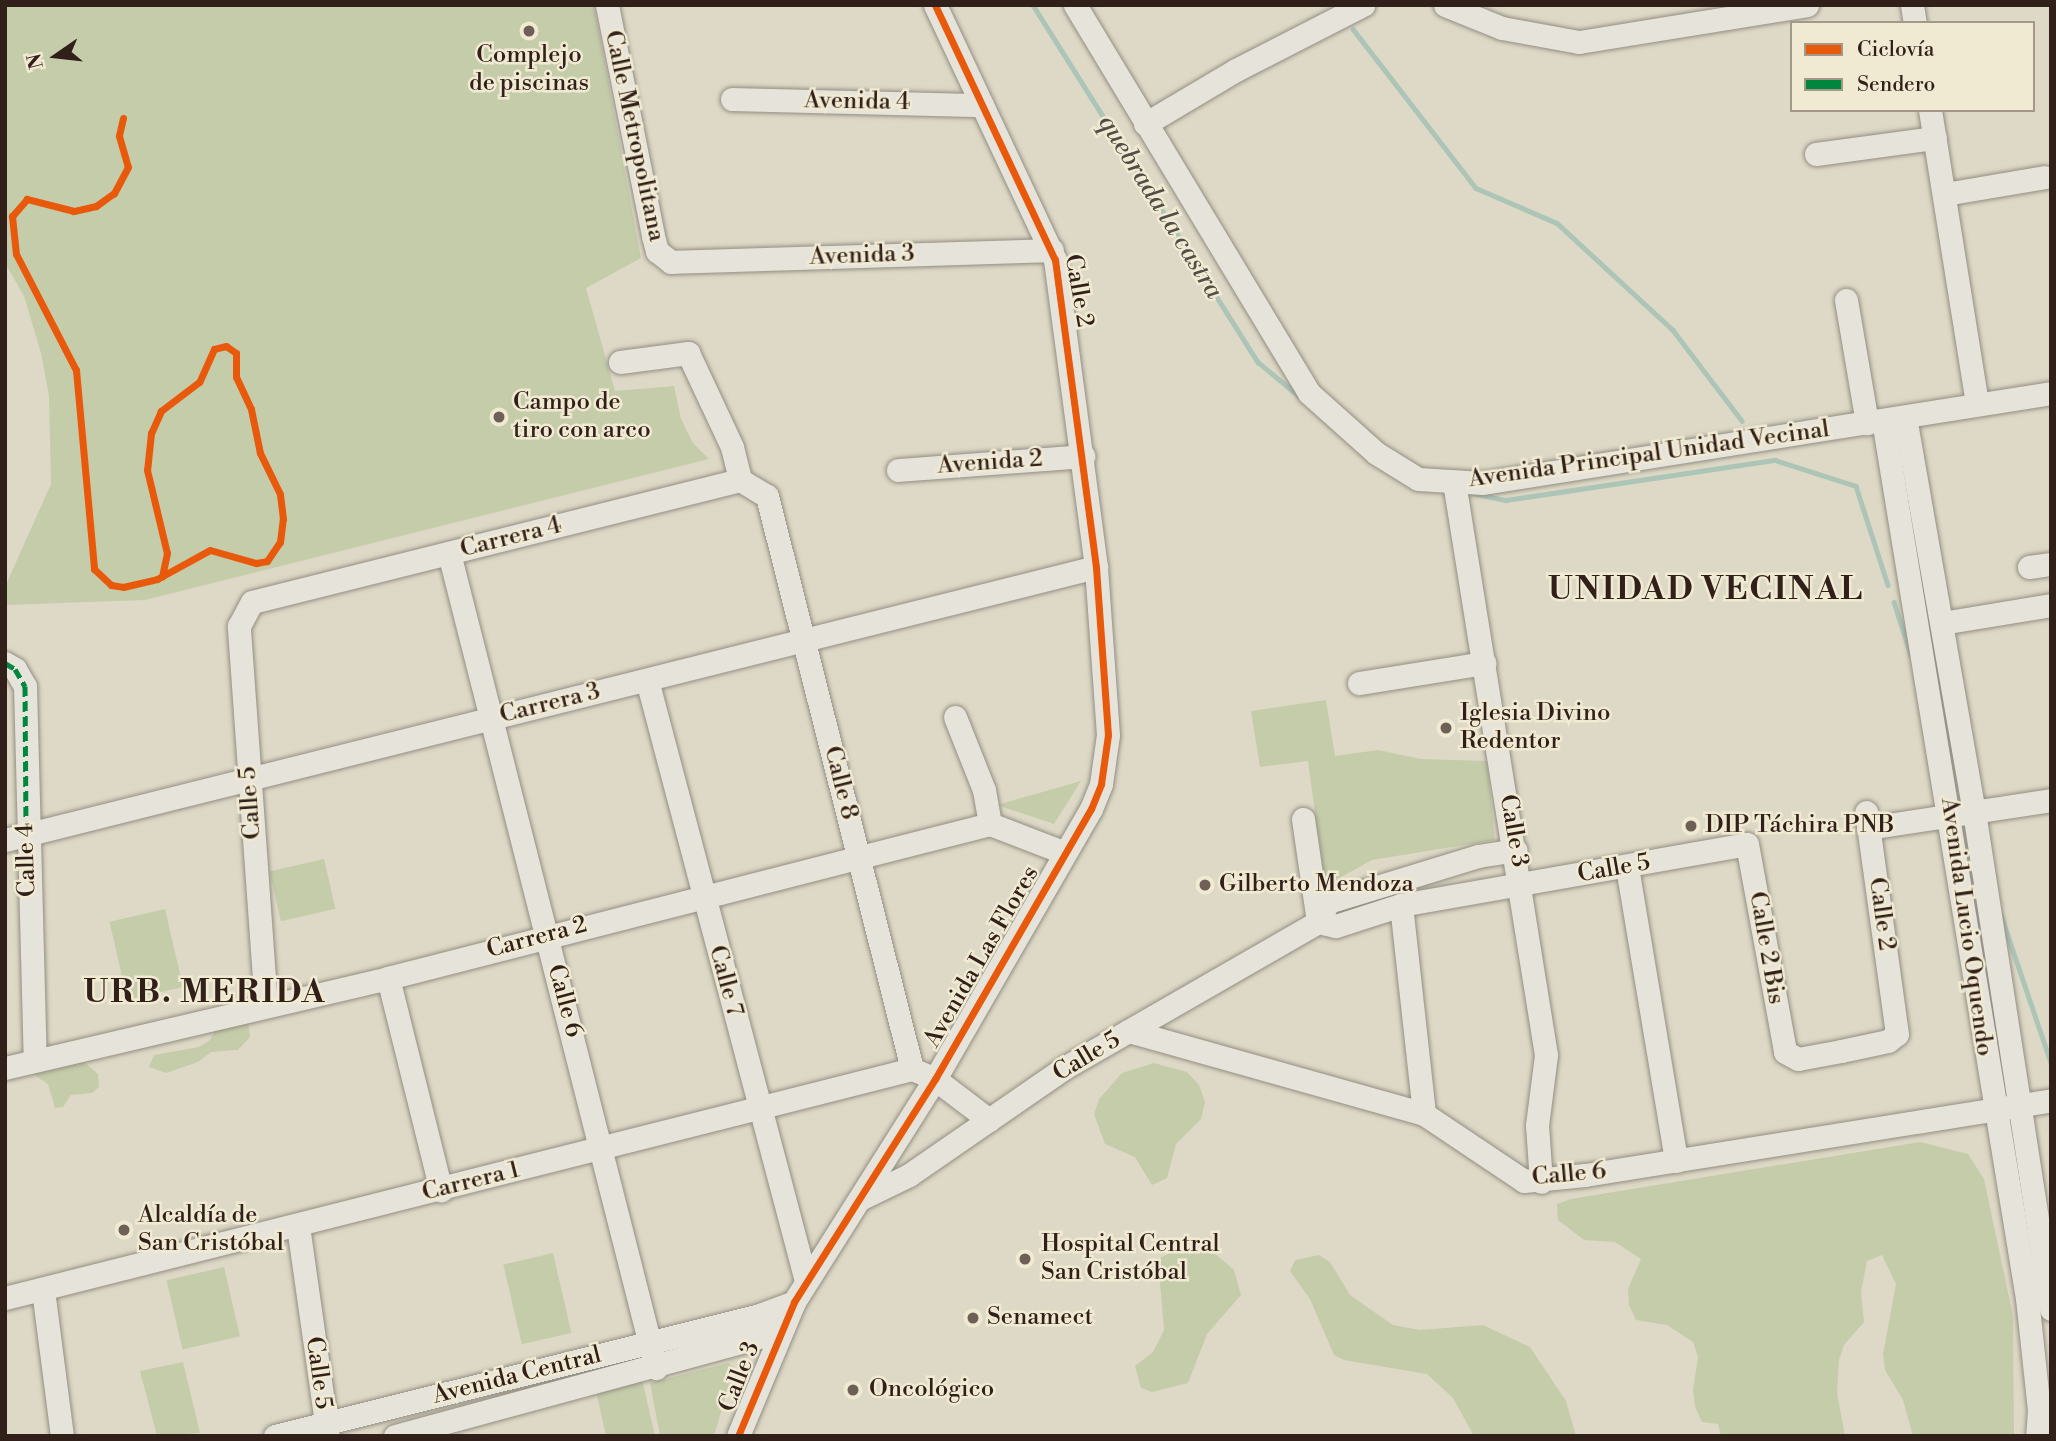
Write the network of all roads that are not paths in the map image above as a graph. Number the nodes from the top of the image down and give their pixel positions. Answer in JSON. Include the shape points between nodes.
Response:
{"nodes":[{"id":1,"x":607,"y":5,"type":"edge"},
{"id":2,"x":935,"y":5,"type":"edge"},
{"id":3,"x":1074,"y":5,"type":"edge"},
{"id":4,"x":1363,"y":5,"type":"edge"},
{"id":5,"x":1445,"y":5,"type":"edge"},
{"id":6,"x":1807,"y":5,"type":"edge"},
{"id":7,"x":732,"y":99,"type":"dead end"},
{"id":8,"x":982,"y":105,"type":"junction"},
{"id":9,"x":1930,"y":112,"type":"edge"},
{"id":10,"x":1145,"y":124,"type":"junction"},
{"id":11,"x":1935,"y":138,"type":"junction"},
{"id":12,"x":1816,"y":154,"type":"dead end"},
{"id":13,"x":2045,"y":177,"type":"dead end"},
{"id":14,"x":1945,"y":194,"type":"junction"},
{"id":15,"x":1052,"y":250,"type":"junction"},
{"id":16,"x":671,"y":262,"type":"joint"},
{"id":17,"x":1846,"y":300,"type":"dead end"},
{"id":18,"x":620,"y":362,"type":"dead end"},
{"id":19,"x":2051,"y":393,"type":"edge"},
{"id":20,"x":1977,"y":404,"type":"junction"},
{"id":21,"x":1885,"y":420,"type":"junction"},
{"id":22,"x":1083,"y":456,"type":"junction"},
{"id":23,"x":898,"y":470,"type":"dead end"},
{"id":24,"x":740,"y":480,"type":"junction"},
{"id":25,"x":1454,"y":482,"type":"junction"},
{"id":26,"x":449,"y":554,"type":"junction"},
{"id":27,"x":1096,"y":567,"type":"junction"},
{"id":28,"x":252,"y":602,"type":"joint"},
{"id":29,"x":2051,"y":605,"type":"edge"},
{"id":30,"x":1942,"y":623,"type":"junction"},
{"id":31,"x":804,"y":639,"type":"junction"},
{"id":32,"x":1485,"y":663,"type":"junction"},
{"id":33,"x":8,"y":664,"type":"edge"},
{"id":34,"x":647,"y":680,"type":"junction"},
{"id":35,"x":1359,"y":683,"type":"dead end"},
{"id":36,"x":955,"y":717,"type":"dead end"},
{"id":37,"x":489,"y":719,"type":"junction"},
{"id":38,"x":249,"y":782,"type":"junction"},
{"id":39,"x":2051,"y":800,"type":"edge"},
{"id":40,"x":1974,"y":811,"type":"junction"},
{"id":41,"x":1950,"y":815,"type":"junction"},
{"id":42,"x":1303,"y":819,"type":"dead end"},
{"id":43,"x":990,"y":824,"type":"junction"},
{"id":44,"x":16,"y":838,"type":"edge"},
{"id":45,"x":1747,"y":844,"type":"joint"},
{"id":46,"x":1516,"y":850,"type":"junction"},
{"id":47,"x":1065,"y":853,"type":"junction"},
{"id":48,"x":859,"y":858,"type":"junction"},
{"id":49,"x":1627,"y":867,"type":"junction"},
{"id":50,"x":1522,"y":884,"type":"junction"},
{"id":51,"x":702,"y":896,"type":"junction"},
{"id":52,"x":1401,"y":905,"type":"junction"},
{"id":53,"x":1318,"y":922,"type":"junction"},
{"id":54,"x":546,"y":935,"type":"junction"},
{"id":55,"x":388,"y":978,"type":"junction"},
{"id":56,"x":266,"y":1006,"type":"junction"},
{"id":57,"x":1129,"y":1031,"type":"junction"},
{"id":58,"x":1785,"y":1052,"type":"joint"},
{"id":59,"x":35,"y":1060,"type":"junction"},
{"id":60,"x":5,"y":1068,"type":"edge"},
{"id":61,"x":912,"y":1069,"type":"junction"},
{"id":62,"x":935,"y":1079,"type":"junction"},
{"id":63,"x":2051,"y":1100,"type":"edge"},
{"id":64,"x":2019,"y":1105,"type":"junction"},
{"id":65,"x":1993,"y":1110,"type":"junction"},
{"id":66,"x":759,"y":1111,"type":"junction"},
{"id":67,"x":1423,"y":1114,"type":"junction"},
{"id":68,"x":989,"y":1119,"type":"junction"},
{"id":69,"x":603,"y":1148,"type":"junction"},
{"id":70,"x":1676,"y":1161,"type":"junction"},
{"id":71,"x":1541,"y":1182,"type":"junction"},
{"id":72,"x":441,"y":1190,"type":"junction"},
{"id":73,"x":860,"y":1199,"type":"junction"},
{"id":74,"x":298,"y":1226,"type":"junction"},
{"id":75,"x":2047,"y":1261,"type":"edge"},
{"id":76,"x":806,"y":1281,"type":"junction"},
{"id":77,"x":43,"y":1290,"type":"junction"},
{"id":78,"x":5,"y":1298,"type":"edge"},
{"id":79,"x":794,"y":1302,"type":"junction"},
{"id":80,"x":2051,"y":1309,"type":"edge"},
{"id":81,"x":759,"y":1315,"type":"junction"},
{"id":82,"x":771,"y":1335,"type":"junction"},
{"id":83,"x":650,"y":1343,"type":"junction"},
{"id":84,"x":656,"y":1368,"type":"junction"},
{"id":85,"x":327,"y":1429,"type":"edge"},
{"id":86,"x":451,"y":1429,"type":"edge"},
{"id":87,"x":62,"y":1436,"type":"edge"},
{"id":88,"x":275,"y":1436,"type":"edge"},
{"id":89,"x":395,"y":1436,"type":"edge"},
{"id":90,"x":737,"y":1436,"type":"edge"},
{"id":91,"x":2037,"y":1436,"type":"edge"}],
"edges":[{"from":1,"to":16,"type":"street","name":"Calle Metropolitana","via":[[653,236],[657,251]]},
{"from":2,"to":8,"type":"street","name":"Calle 2"},
{"from":3,"to":10,"type":"street","name":"Avenida Principal Unidad Vecinal"},
{"from":4,"to":10,"type":"street"},
{"from":5,"to":6,"type":"street","via":[[1502,29],[1579,43]]},
{"from":7,"to":8,"type":"street","name":"Avenida 4"},
{"from":8,"to":15,"type":"street","name":"Calle 2"},
{"from":9,"to":11,"type":"street"},
{"from":10,"to":25,"type":"street","name":"Avenida Principal Unidad Vecinal","via":[[1310,393],[1376,453],[1418,479]]},
{"from":11,"to":12,"type":"street"},
{"from":11,"to":14,"type":"street"},
{"from":13,"to":14,"type":"street"},
{"from":14,"to":20,"type":"street"},
{"from":15,"to":16,"type":"street","name":"Avenida 3"},
{"from":15,"to":22,"type":"street","name":"Calle 2"},
{"from":17,"to":21,"type":"street"},
{"from":18,"to":24,"type":"street","via":[[688,352],[732,447]]},
{"from":19,"to":20,"type":"street","name":"Avenida Principal Unidad Vecinal"},
{"from":20,"to":21,"type":"street","name":"Avenida Principal Unidad Vecinal"},
{"from":21,"to":25,"type":"street","name":"Avenida Principal Unidad Vecinal","via":[[1483,482]]},
{"from":21,"to":30,"type":"street","name":"Avenida Lucio Oquendo"},
{"from":21,"to":41,"type":"street","name":"Avenida Lucio Oquendo"},
{"from":22,"to":23,"type":"street","name":"Avenida 2"},
{"from":22,"to":27,"type":"street","name":"Calle 2"},
{"from":24,"to":26,"type":"street","name":"Carrera 4"},
{"from":24,"to":31,"type":"street","name":"Calle 8","via":[[767,496]]},
{"from":25,"to":32,"type":"street","name":"Calle 3"},
{"from":26,"to":28,"type":"street","name":"Carrera 4"},
{"from":26,"to":37,"type":"street","name":"Calle 6"},
{"from":27,"to":31,"type":"street","name":"Carrera 3"},
{"from":27,"to":47,"type":"street","name":"Avenida Las Flores","via":[[1108,735],[1101,784]]},
{"from":28,"to":38,"type":"street","name":"Calle 5","via":[[239,626]]},
{"from":29,"to":30,"type":"street"},
{"from":30,"to":40,"type":"street","name":"Avenida Lucio Oquendo"},
{"from":31,"to":34,"type":"street","name":"Carrera 3"},
{"from":31,"to":48,"type":"street","name":"Calle 8"},
{"from":32,"to":35,"type":"street"},
{"from":32,"to":46,"type":"street","name":"Calle 3"},
{"from":33,"to":44,"type":"street","name":"Calle 4","via":[[25,686]]},
{"from":34,"to":37,"type":"street","name":"Carrera 3"},
{"from":34,"to":51,"type":"street","name":"Calle 7"},
{"from":36,"to":43,"type":"street","via":[[984,790]]},
{"from":37,"to":38,"type":"street","name":"Carrera 3"},
{"from":37,"to":54,"type":"street","name":"Calle 6"},
{"from":38,"to":44,"type":"street","name":"Carrera 3"},
{"from":38,"to":56,"type":"street","name":"Calle 5"},
{"from":39,"to":40,"type":"street"},
{"from":40,"to":41,"type":"street"},
{"from":40,"to":64,"type":"street","name":"Avenida Lucio Oquendo"},
{"from":41,"to":58,"type":"street","name":"Calle 2","via":[[1867,820],[1897,1034],[1888,1041],[1798,1059]]},
{"from":41,"to":65,"type":"street","name":"Avenida Lucio Oquendo"},
{"from":42,"to":53,"type":"street"},
{"from":43,"to":47,"type":"street"},
{"from":43,"to":48,"type":"street","name":"Carrera 2"},
{"from":44,"to":59,"type":"street","name":"Calle 4"},
{"from":45,"to":49,"type":"street","name":"Calle 5"},
{"from":45,"to":58,"type":"street","name":"Calle 2 Bis"},
{"from":46,"to":50,"type":"street","name":"Calle 3"},
{"from":46,"to":53,"type":"street","name":"Calle 5","via":[[1478,856],[1328,902]]},
{"from":47,"to":62,"type":"street","name":"Avenida Las Flores"},
{"from":48,"to":51,"type":"street","name":"Carrera 2"},
{"from":48,"to":61,"type":"street","name":"Calle 8"},
{"from":49,"to":50,"type":"street","name":"Calle 5"},
{"from":49,"to":70,"type":"street"},
{"from":50,"to":52,"type":"street","name":"Calle 5"},
{"from":50,"to":71,"type":"street","name":"Calle 3","via":[[1546,1055],[1537,1125]]},
{"from":51,"to":54,"type":"street","name":"Carrera 2"},
{"from":51,"to":66,"type":"street","name":"Calle 7"},
{"from":52,"to":53,"type":"street","name":"Calle 5","via":[[1336,926]]},
{"from":52,"to":67,"type":"street"},
{"from":53,"to":57,"type":"street","name":"Calle 5"},
{"from":54,"to":55,"type":"street","name":"Carrera 2"},
{"from":54,"to":69,"type":"street","name":"Calle 6"},
{"from":55,"to":56,"type":"street","name":"Carrera 2"},
{"from":55,"to":72,"type":"street"},
{"from":56,"to":59,"type":"street","name":"Carrera 2"},
{"from":57,"to":67,"type":"street","name":"Calle 6"},
{"from":57,"to":68,"type":"street","name":"Calle 5"},
{"from":59,"to":60,"type":"street","name":"Carrera 2"},
{"from":61,"to":62,"type":"street"},
{"from":61,"to":66,"type":"street","name":"Carrera 1"},
{"from":62,"to":68,"type":"street"},
{"from":62,"to":73,"type":"street","name":"Avenida Las Flores"},
{"from":63,"to":64,"type":"street"},
{"from":64,"to":65,"type":"street"},
{"from":64,"to":75,"type":"street","name":"Avenida Lucio Oquendo"},
{"from":65,"to":70,"type":"street","name":"Calle 6"},
{"from":65,"to":91,"type":"street","name":"Avenida Lucio Oquendo","via":[[2035,1350]]},
{"from":66,"to":69,"type":"street","name":"Carrera 1"},
{"from":66,"to":76,"type":"street","name":"Calle 7"},
{"from":67,"to":71,"type":"street","name":"Calle 6","via":[[1524,1181]]},
{"from":68,"to":73,"type":"street","name":"Calle 5","via":[[909,1175]]},
{"from":69,"to":72,"type":"street","name":"Carrera 1"},
{"from":69,"to":83,"type":"street","name":"Calle 6"},
{"from":70,"to":71,"type":"street","name":"Calle 6"},
{"from":72,"to":74,"type":"street","name":"Carrera 1"},
{"from":73,"to":76,"type":"street","name":"Avenida Las Flores"},
{"from":74,"to":77,"type":"street","name":"Carrera 1"},
{"from":74,"to":85,"type":"street","name":"Calle 5"},
{"from":75,"to":80,"type":"street","name":"Avenida Lucio Oquendo"},
{"from":76,"to":79,"type":"street","name":"Avenida Las Flores"},
{"from":77,"to":78,"type":"street","name":"Carrera 1"},
{"from":77,"to":87,"type":"street"},
{"from":79,"to":81,"type":"street","name":"Avenida Central"},
{"from":79,"to":82,"type":"street","name":"Avenida Las Flores"},
{"from":81,"to":82,"type":"street"},
{"from":81,"to":83,"type":"street","name":"Avenida Central"},
{"from":82,"to":84,"type":"street","name":"Avenida Central"},
{"from":82,"to":90,"type":"street","name":"Calle 3"},
{"from":83,"to":84,"type":"street","name":"Calle 6"},
{"from":83,"to":85,"type":"street","name":"Avenida Central"},
{"from":84,"to":86,"type":"street","name":"Avenida Central"},
{"from":85,"to":88,"type":"street","name":"Avenida Central"},
{"from":86,"to":89,"type":"street","name":"Avenida Central"}]}
